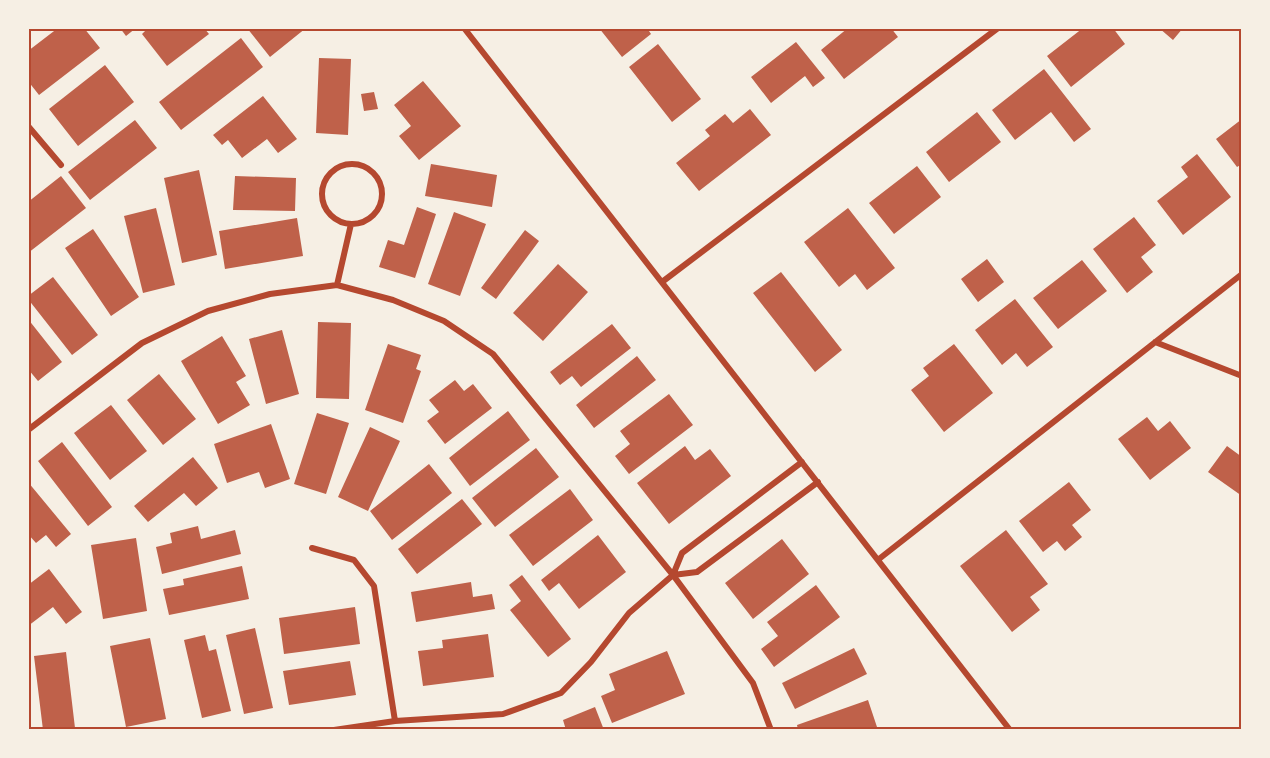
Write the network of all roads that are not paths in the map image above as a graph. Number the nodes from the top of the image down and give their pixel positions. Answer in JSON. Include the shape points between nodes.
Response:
{"nodes":[{"id":1,"x":464,"y":28,"type":"edge"},
{"id":2,"x":998,"y":28,"type":"edge"},
{"id":3,"x":28,"y":126,"type":"edge"},
{"id":4,"x":61,"y":165,"type":"dead end"},
{"id":5,"x":351,"y":224,"type":"junction"},
{"id":6,"x":1242,"y":274,"type":"edge"},
{"id":7,"x":662,"y":282,"type":"junction"},
{"id":8,"x":337,"y":285,"type":"junction"},
{"id":9,"x":1155,"y":342,"type":"junction"},
{"id":10,"x":1242,"y":376,"type":"edge"},
{"id":11,"x":28,"y":430,"type":"edge"},
{"id":12,"x":802,"y":462,"type":"junction"},
{"id":13,"x":818,"y":482,"type":"junction"},
{"id":14,"x":312,"y":548,"type":"dead end"},
{"id":15,"x":879,"y":559,"type":"junction"},
{"id":16,"x":673,"y":575,"type":"junction"},
{"id":17,"x":395,"y":722,"type":"junction"},
{"id":18,"x":334,"y":729,"type":"edge"},
{"id":19,"x":771,"y":729,"type":"edge"},
{"id":20,"x":1010,"y":729,"type":"edge"}],
"edges":[{"from":1,"to":7,"type":"street"},
{"from":2,"to":7,"type":"street"},
{"from":3,"to":4,"type":"street"},
{"from":5,"to":5,"type":"street","via":[[369,219],[382,195],[371,171],[353,164],[333,171],[323,188],[326,208],[332,216]]},
{"from":5,"to":8,"type":"street"},
{"from":6,"to":9,"type":"street"},
{"from":7,"to":12,"type":"street"},
{"from":8,"to":11,"type":"street","via":[[270,294],[208,311],[142,343]]},
{"from":8,"to":16,"type":"street","via":[[393,300],[444,321],[493,354]]},
{"from":9,"to":10,"type":"street"},
{"from":9,"to":15,"type":"street"},
{"from":12,"to":13,"type":"street"},
{"from":12,"to":16,"type":"street","via":[[682,553]]},
{"from":13,"to":15,"type":"street"},
{"from":13,"to":16,"type":"street","via":[[697,572]]},
{"from":14,"to":17,"type":"street","via":[[354,560],[374,586]]},
{"from":15,"to":20,"type":"street"},
{"from":16,"to":17,"type":"street","via":[[629,613],[561,693],[503,714]]},
{"from":16,"to":19,"type":"street","via":[[753,683]]},
{"from":17,"to":18,"type":"street"}]}
